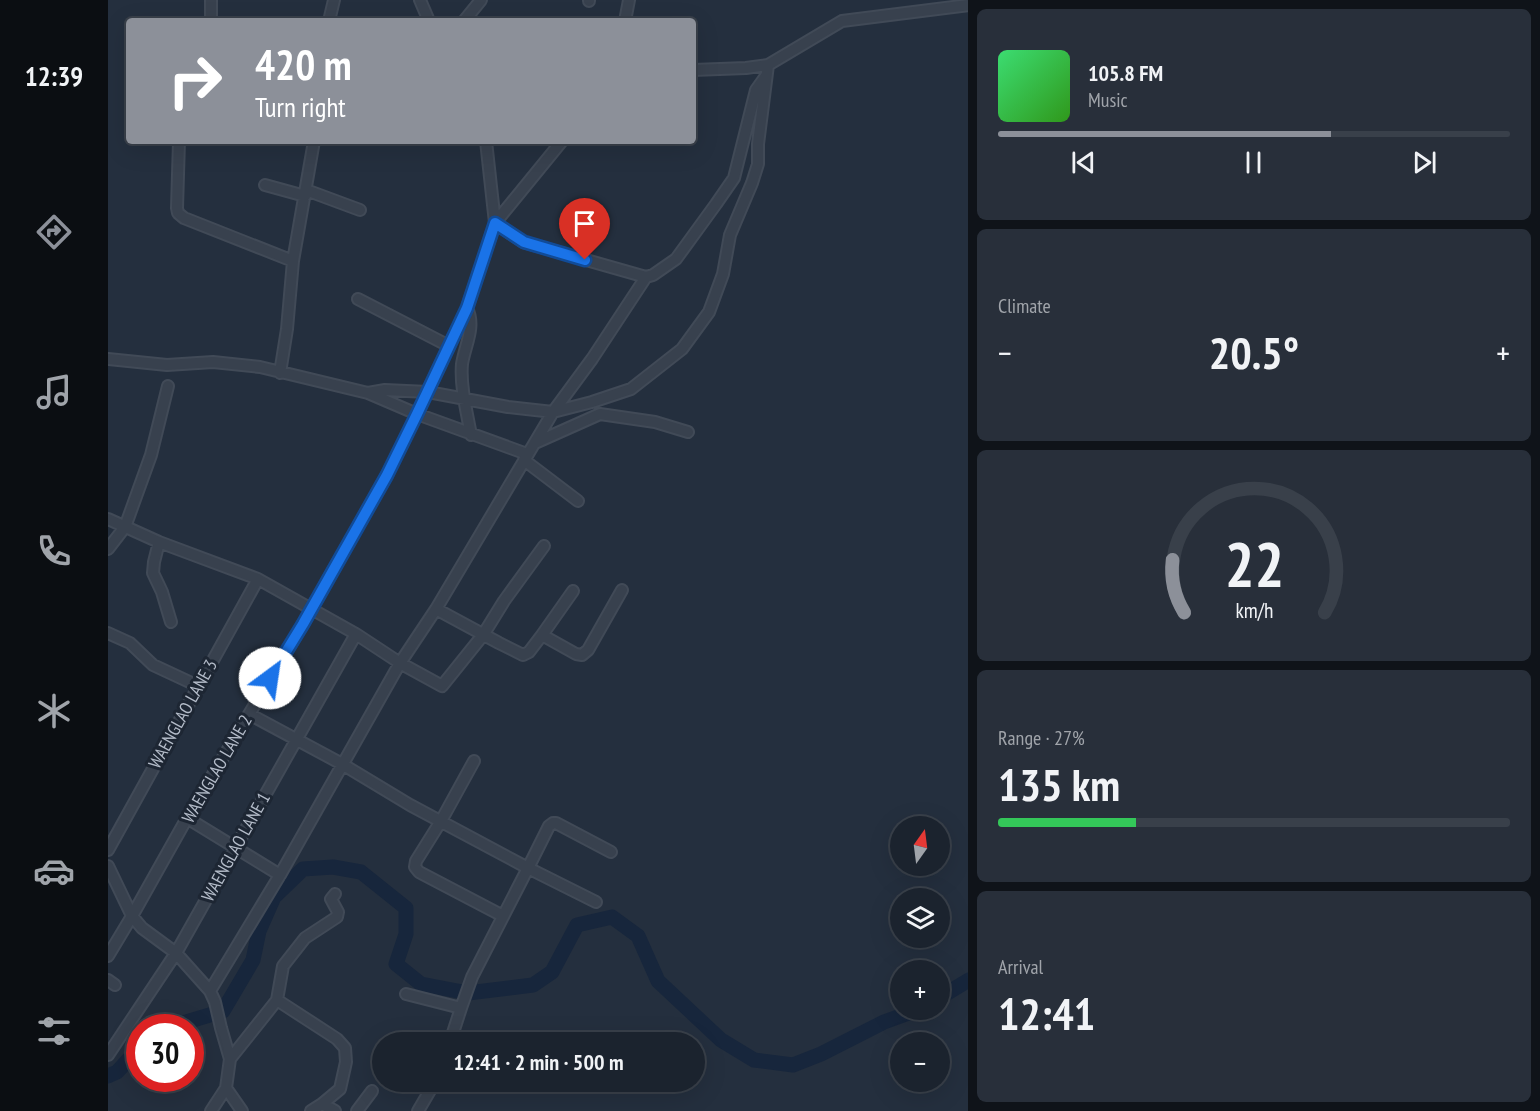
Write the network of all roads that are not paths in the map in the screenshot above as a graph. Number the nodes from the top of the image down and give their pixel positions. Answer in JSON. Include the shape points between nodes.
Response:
{"nodes":[{"id":1,"x":211,"y":0,"type":"edge"},
{"id":2,"x":334,"y":0,"type":"edge"},
{"id":3,"x":420,"y":0,"type":"edge"},
{"id":4,"x":481,"y":0,"type":"edge"},
{"id":5,"x":629,"y":0,"type":"edge"},
{"id":6,"x":968,"y":5,"type":"edge"},
{"id":7,"x":211,"y":18,"type":"edge"},
{"id":8,"x":330,"y":18,"type":"edge"},
{"id":9,"x":428,"y":18,"type":"edge"},
{"id":10,"x":466,"y":18,"type":"edge"},
{"id":11,"x":626,"y":18,"type":"edge"},
{"id":12,"x":696,"y":70,"type":"edge"},
{"id":13,"x":768,"y":70,"type":"junction"},
{"id":14,"x":179,"y":144,"type":"edge"},
{"id":15,"x":313,"y":144,"type":"edge"},
{"id":16,"x":486,"y":144,"type":"edge"},
{"id":17,"x":560,"y":144,"type":"edge"},
{"id":18,"x":265,"y":185,"type":"dead end"},
{"id":19,"x":305,"y":193,"type":"junction"},
{"id":20,"x":360,"y":210,"type":"dead end"},
{"id":21,"x":495,"y":223,"type":"junction"},
{"id":22,"x":293,"y":261,"type":"junction"},
{"id":23,"x":646,"y":278,"type":"junction"},
{"id":24,"x":358,"y":299,"type":"dead end"},
{"id":25,"x":467,"y":308,"type":"junction"},
{"id":26,"x":449,"y":346,"type":"junction"},
{"id":27,"x":108,"y":359,"type":"edge"},
{"id":28,"x":280,"y":373,"type":"junction"},
{"id":29,"x":168,"y":386,"type":"dead end"},
{"id":30,"x":428,"y":392,"type":"junction"},
{"id":31,"x":368,"y":393,"type":"junction"},
{"id":32,"x":464,"y":398,"type":"junction"},
{"id":33,"x":554,"y":411,"type":"junction"},
{"id":34,"x":417,"y":414,"type":"junction"},
{"id":35,"x":688,"y":432,"type":"dead end"},
{"id":36,"x":471,"y":435,"type":"junction"},
{"id":37,"x":534,"y":443,"type":"junction"},
{"id":38,"x":525,"y":457,"type":"junction"},
{"id":39,"x":578,"y":501,"type":"dead end"},
{"id":40,"x":108,"y":519,"type":"edge"},
{"id":41,"x":125,"y":526,"type":"junction"},
{"id":42,"x":159,"y":542,"type":"junction"},
{"id":43,"x":544,"y":546,"type":"dead end"},
{"id":44,"x":108,"y":549,"type":"edge"},
{"id":45,"x":258,"y":579,"type":"junction"},
{"id":46,"x":622,"y":590,"type":"dead end"},
{"id":47,"x":573,"y":591,"type":"dead end"},
{"id":48,"x":312,"y":609,"type":"junction"},
{"id":49,"x":436,"y":609,"type":"junction"},
{"id":50,"x":171,"y":622,"type":"dead end"},
{"id":51,"x":108,"y":633,"type":"edge"},
{"id":52,"x":356,"y":634,"type":"junction"},
{"id":53,"x":483,"y":634,"type":"junction"},
{"id":54,"x":542,"y":635,"type":"junction"},
{"id":55,"x":400,"y":663,"type":"junction"},
{"id":56,"x":198,"y":686,"type":"junction"},
{"id":57,"x":249,"y":714,"type":"junction"},
{"id":58,"x":296,"y":740,"type":"junction"},
{"id":59,"x":474,"y":761,"type":"dead end"},
{"id":60,"x":342,"y":764,"type":"junction"},
{"id":61,"x":187,"y":818,"type":"junction"},
{"id":62,"x":441,"y":821,"type":"junction"},
{"id":63,"x":236,"y":848,"type":"junction"},
{"id":64,"x":108,"y":850,"type":"edge"},
{"id":65,"x":611,"y":852,"type":"dead end"},
{"id":66,"x":108,"y":866,"type":"edge"},
{"id":67,"x":528,"y":868,"type":"junction"},
{"id":68,"x":280,"y":875,"type":"junction"},
{"id":69,"x":335,"y":894,"type":"dead end"},
{"id":70,"x":596,"y":902,"type":"dead end"},
{"id":71,"x":132,"y":916,"type":"junction"},
{"id":72,"x":503,"y":916,"type":"junction"},
{"id":73,"x":176,"y":953,"type":"junction"},
{"id":74,"x":108,"y":956,"type":"edge"},
{"id":75,"x":406,"y":994,"type":"dead end"},
{"id":76,"x":213,"y":997,"type":"junction"},
{"id":77,"x":278,"y":1000,"type":"junction"},
{"id":78,"x":461,"y":1008,"type":"junction"},
{"id":79,"x":453,"y":1032,"type":"edge"},
{"id":80,"x":108,"y":1055,"type":"edge"},
{"id":81,"x":230,"y":1059,"type":"junction"},
{"id":82,"x":226,"y":1088,"type":"junction"},
{"id":83,"x":372,"y":1091,"type":"dead end"},
{"id":84,"x":429,"y":1092,"type":"edge"},
{"id":85,"x":322,"y":1104,"type":"junction"},
{"id":86,"x":211,"y":1111,"type":"edge"},
{"id":87,"x":242,"y":1111,"type":"edge"},
{"id":88,"x":311,"y":1111,"type":"edge"},
{"id":89,"x":335,"y":1111,"type":"edge"},
{"id":90,"x":357,"y":1111,"type":"edge"},
{"id":91,"x":418,"y":1111,"type":"edge"}],
"edges":[{"from":1,"to":7,"type":"street"},
{"from":2,"to":8,"type":"street"},
{"from":3,"to":9,"type":"street"},
{"from":4,"to":10,"type":"street"},
{"from":5,"to":11,"type":"street"},
{"from":6,"to":13,"type":"street","via":[[842,21]]},
{"from":12,"to":13,"type":"street"},
{"from":13,"to":23,"type":"street","via":[[756,90],[734,178],[675,259]]},
{"from":13,"to":33,"type":"street","via":[[758,164],[730,235],[723,274],[709,312],[682,350],[631,388]]},
{"from":14,"to":22,"type":"street","via":[[178,213]]},
{"from":15,"to":19,"type":"street"},
{"from":16,"to":21,"type":"street"},
{"from":17,"to":21,"type":"street","name":"WAENGLAO LANE 2"},
{"from":18,"to":19,"type":"street"},
{"from":19,"to":20,"type":"street"},
{"from":19,"to":22,"type":"street"},
{"from":21,"to":23,"type":"street","via":[[524,242]]},
{"from":21,"to":25,"type":"street","name":"WAENGLAO LANE 2"},
{"from":22,"to":28,"type":"street"},
{"from":23,"to":33,"type":"street"},
{"from":24,"to":26,"type":"street"},
{"from":25,"to":26,"type":"street","name":"WAENGLAO LANE 2"},
{"from":25,"to":32,"type":"street","via":[[470,329],[462,365]]},
{"from":26,"to":30,"type":"street","name":"WAENGLAO LANE 2"},
{"from":27,"to":28,"type":"street","via":[[167,365],[213,363]]},
{"from":28,"to":31,"type":"street"},
{"from":29,"to":41,"type":"street","via":[[151,455]]},
{"from":30,"to":31,"type":"street"},
{"from":30,"to":32,"type":"street"},
{"from":30,"to":34,"type":"street","name":"WAENGLAO LANE 2"},
{"from":31,"to":34,"type":"street"},
{"from":32,"to":33,"type":"street"},
{"from":32,"to":36,"type":"street"},
{"from":33,"to":37,"type":"street"},
{"from":34,"to":36,"type":"street"},
{"from":34,"to":48,"type":"street","name":"WAENGLAO LANE 2"},
{"from":35,"to":37,"type":"street","via":[[600,414]]},
{"from":36,"to":38,"type":"street"},
{"from":37,"to":38,"type":"street"},
{"from":38,"to":39,"type":"street"},
{"from":38,"to":49,"type":"street"},
{"from":40,"to":41,"type":"street"},
{"from":41,"to":42,"type":"street"},
{"from":41,"to":44,"type":"street"},
{"from":42,"to":45,"type":"street"},
{"from":42,"to":50,"type":"street","via":[[153,573]]},
{"from":43,"to":53,"type":"street"},
{"from":45,"to":48,"type":"street"},
{"from":45,"to":56,"type":"street","name":"WAENGLAO LANE 3"},
{"from":46,"to":54,"type":"street","via":[[582,656]]},
{"from":47,"to":54,"type":"street"},
{"from":48,"to":52,"type":"street"},
{"from":48,"to":57,"type":"street","name":"WAENGLAO LANE 2"},
{"from":49,"to":53,"type":"street"},
{"from":49,"to":55,"type":"street"},
{"from":51,"to":56,"type":"street","via":[[130,643],[153,665]]},
{"from":52,"to":55,"type":"street"},
{"from":52,"to":58,"type":"street","name":"WAENGLAO LANE 1"},
{"from":53,"to":54,"type":"street","via":[[523,655]]},
{"from":53,"to":55,"type":"street","via":[[442,686]]},
{"from":55,"to":60,"type":"street"},
{"from":56,"to":64,"type":"street","name":"WAENGLAO LANE 3"},
{"from":57,"to":58,"type":"street"},
{"from":57,"to":61,"type":"street","name":"WAENGLAO LANE 2"},
{"from":58,"to":60,"type":"street"},
{"from":58,"to":63,"type":"street","name":"WAENGLAO LANE 1"},
{"from":59,"to":62,"type":"street"},
{"from":60,"to":62,"type":"street"},
{"from":60,"to":68,"type":"street"},
{"from":61,"to":63,"type":"street"},
{"from":61,"to":71,"type":"street","name":"WAENGLAO LANE 2"},
{"from":62,"to":67,"type":"street"},
{"from":62,"to":72,"type":"street","via":[[415,867]]},
{"from":63,"to":68,"type":"street"},
{"from":63,"to":73,"type":"street","name":"WAENGLAO LANE 1"},
{"from":65,"to":67,"type":"street","via":[[553,823]]},
{"from":66,"to":71,"type":"street"},
{"from":67,"to":70,"type":"street"},
{"from":67,"to":72,"type":"street"},
{"from":68,"to":76,"type":"street"},
{"from":69,"to":77,"type":"street","via":[[331,899],[338,917],[305,938],[283,966]]},
{"from":71,"to":73,"type":"street"},
{"from":71,"to":74,"type":"street","name":"WAENGLAO LANE 2"},
{"from":72,"to":78,"type":"street"},
{"from":73,"to":76,"type":"street"},
{"from":73,"to":80,"type":"street","name":"WAENGLAO LANE 1"},
{"from":75,"to":78,"type":"street"},
{"from":76,"to":81,"type":"street"},
{"from":77,"to":81,"type":"street"},
{"from":77,"to":85,"type":"street","via":[[345,1048],[340,1089]]},
{"from":78,"to":79,"type":"street"},
{"from":81,"to":82,"type":"street"},
{"from":82,"to":86,"type":"street"},
{"from":82,"to":87,"type":"street"},
{"from":83,"to":90,"type":"street"},
{"from":84,"to":91,"type":"street"},
{"from":85,"to":88,"type":"street"},
{"from":85,"to":89,"type":"street"}]}
